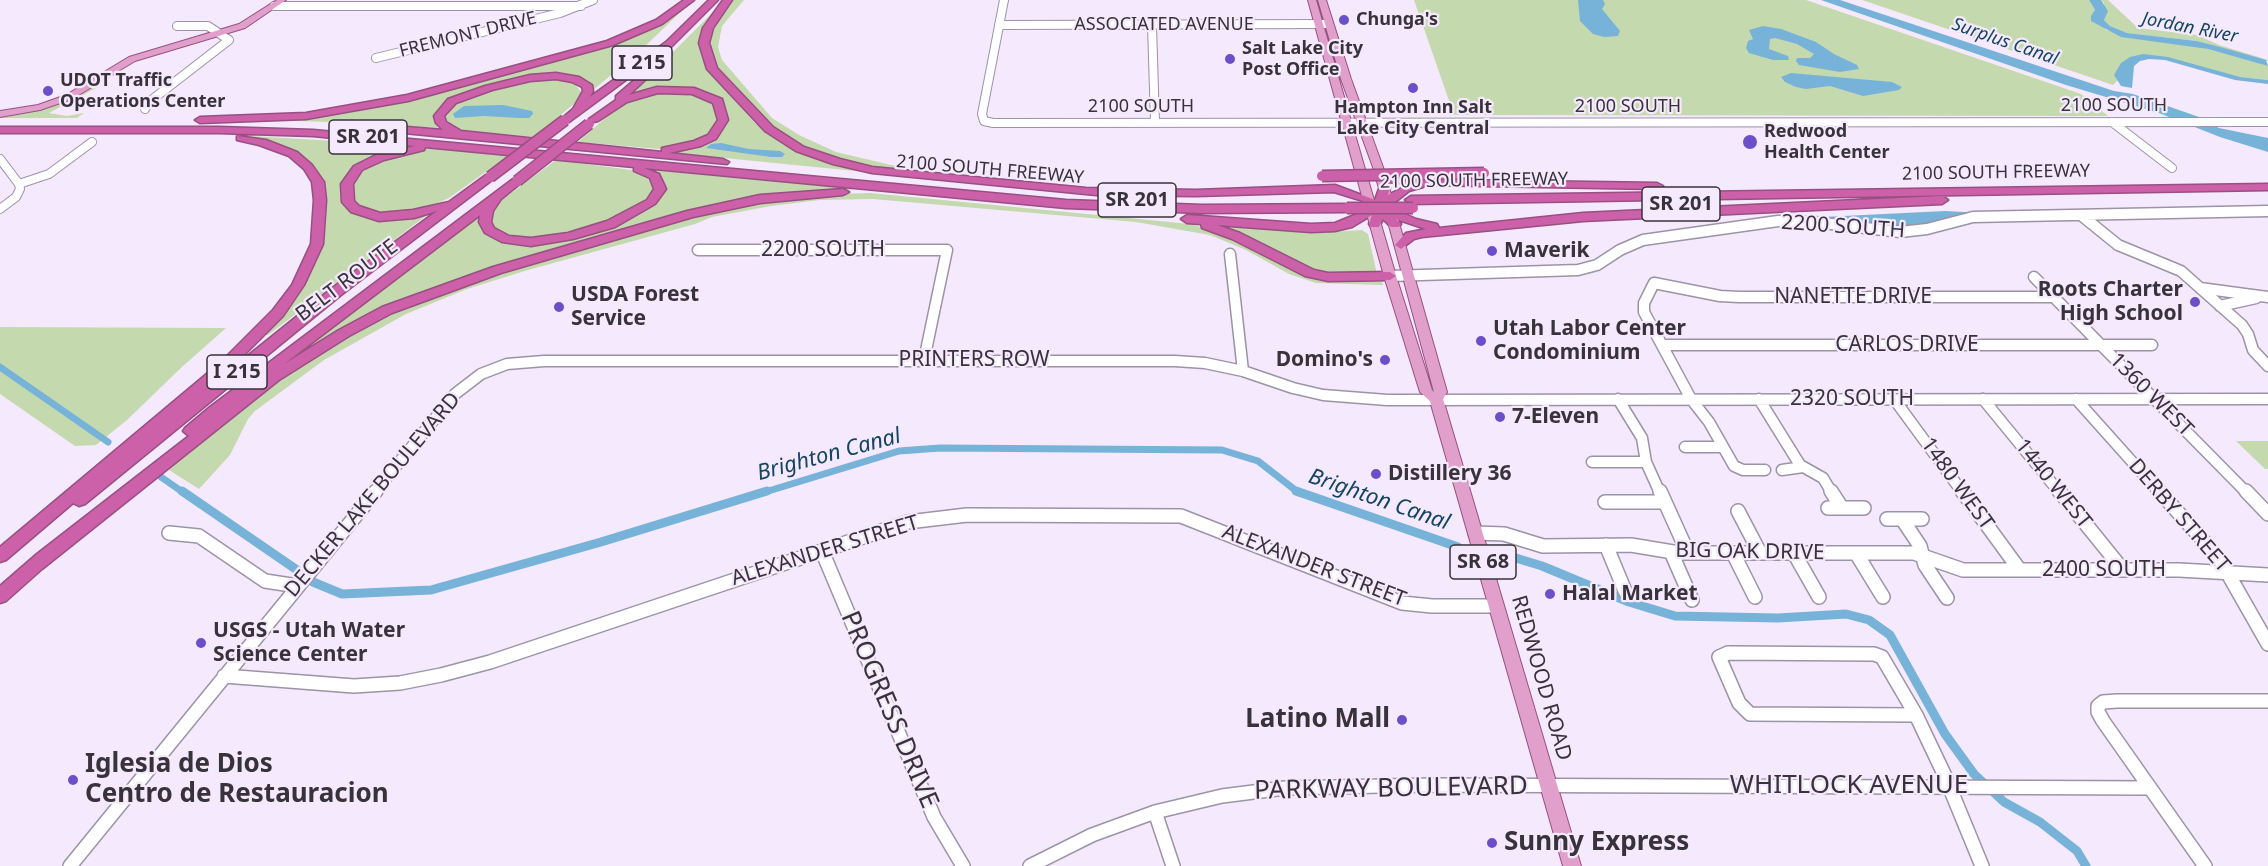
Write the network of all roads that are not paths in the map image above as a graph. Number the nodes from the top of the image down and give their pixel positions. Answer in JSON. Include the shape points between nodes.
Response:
{"nodes":[{"id":1,"x":282,"y":0,"type":"edge"},
{"id":2,"x":593,"y":0,"type":"edge"},
{"id":3,"x":690,"y":0,"type":"edge"},
{"id":4,"x":714,"y":0,"type":"edge"},
{"id":5,"x":721,"y":0,"type":"edge"},
{"id":6,"x":728,"y":0,"type":"edge"},
{"id":7,"x":1004,"y":0,"type":"edge"},
{"id":8,"x":1312,"y":0,"type":"edge"},
{"id":9,"x":1322,"y":0,"type":"edge"},
{"id":10,"x":274,"y":6,"type":"junction"},
{"id":11,"x":581,"y":6,"type":"junction"},
{"id":12,"x":1152,"y":24,"type":"junction"},
{"id":13,"x":1319,"y":24,"type":"junction"},
{"id":14,"x":1329,"y":24,"type":"junction"},
{"id":15,"x":999,"y":25,"type":"junction"},
{"id":16,"x":177,"y":26,"type":"dead end"},
{"id":17,"x":221,"y":34,"type":"junction"},
{"id":18,"x":376,"y":58,"type":"dead end"},
{"id":19,"x":145,"y":109,"type":"dead end"},
{"id":20,"x":578,"y":109,"type":"junction"},
{"id":21,"x":0,"y":114,"type":"edge"},
{"id":22,"x":592,"y":122,"type":"junction"},
{"id":23,"x":2112,"y":122,"type":"junction"},
{"id":24,"x":2268,"y":122,"type":"edge"},
{"id":25,"x":0,"y":123,"type":"edge"},
{"id":26,"x":131,"y":123,"type":"junction"},
{"id":27,"x":1155,"y":123,"type":"junction"},
{"id":28,"x":1348,"y":123,"type":"junction"},
{"id":29,"x":1362,"y":123,"type":"junction"},
{"id":30,"x":0,"y":130,"type":"edge"},
{"id":31,"x":190,"y":130,"type":"junction"},
{"id":32,"x":483,"y":136,"type":"junction"},
{"id":33,"x":92,"y":142,"type":"dead end"},
{"id":34,"x":559,"y":144,"type":"junction"},
{"id":35,"x":455,"y":146,"type":"junction"},
{"id":36,"x":0,"y":159,"type":"edge"},
{"id":37,"x":609,"y":161,"type":"junction"},
{"id":38,"x":2172,"y":168,"type":"dead end"},
{"id":39,"x":1361,"y":171,"type":"junction"},
{"id":40,"x":977,"y":181,"type":"junction"},
{"id":41,"x":484,"y":182,"type":"junction"},
{"id":42,"x":1455,"y":183,"type":"junction"},
{"id":43,"x":19,"y":184,"type":"junction"},
{"id":44,"x":930,"y":184,"type":"junction"},
{"id":45,"x":1687,"y":187,"type":"junction"},
{"id":46,"x":2268,"y":187,"type":"edge"},
{"id":47,"x":1300,"y":188,"type":"junction"},
{"id":48,"x":506,"y":189,"type":"junction"},
{"id":49,"x":1096,"y":192,"type":"junction"},
{"id":50,"x":1858,"y":193,"type":"junction"},
{"id":51,"x":2268,"y":195,"type":"edge"},
{"id":52,"x":964,"y":196,"type":"junction"},
{"id":53,"x":1950,"y":200,"type":"junction"},
{"id":54,"x":1017,"y":201,"type":"junction"},
{"id":55,"x":4,"y":202,"type":"edge"},
{"id":56,"x":1380,"y":202,"type":"junction"},
{"id":57,"x":1412,"y":204,"type":"junction"},
{"id":58,"x":1346,"y":205,"type":"junction"},
{"id":59,"x":0,"y":209,"type":"edge"},
{"id":60,"x":2268,"y":211,"type":"edge"},
{"id":61,"x":2081,"y":215,"type":"junction"},
{"id":62,"x":1161,"y":217,"type":"junction"},
{"id":63,"x":1375,"y":224,"type":"joint"},
{"id":64,"x":1472,"y":226,"type":"junction"},
{"id":65,"x":1401,"y":245,"type":"junction"},
{"id":66,"x":698,"y":250,"type":"dead end"},
{"id":67,"x":1230,"y":254,"type":"dead end"},
{"id":68,"x":1410,"y":275,"type":"junction"},
{"id":69,"x":1390,"y":276,"type":"junction"},
{"id":70,"x":2034,"y":277,"type":"dead end"},
{"id":71,"x":2200,"y":288,"type":"junction"},
{"id":72,"x":2055,"y":297,"type":"junction"},
{"id":73,"x":2263,"y":297,"type":"edge"},
{"id":74,"x":2220,"y":306,"type":"junction"},
{"id":75,"x":1663,"y":345,"type":"junction"},
{"id":76,"x":2101,"y":345,"type":"junction"},
{"id":77,"x":2152,"y":345,"type":"dead end"},
{"id":78,"x":924,"y":360,"type":"junction"},
{"id":79,"x":507,"y":364,"type":"joint"},
{"id":80,"x":2268,"y":366,"type":"edge"},
{"id":81,"x":1243,"y":371,"type":"junction"},
{"id":82,"x":1436,"y":399,"type":"junction"},
{"id":83,"x":1617,"y":399,"type":"junction"},
{"id":84,"x":1692,"y":399,"type":"junction"},
{"id":85,"x":1759,"y":399,"type":"junction"},
{"id":86,"x":1894,"y":399,"type":"junction"},
{"id":87,"x":1983,"y":399,"type":"junction"},
{"id":88,"x":2076,"y":399,"type":"junction"},
{"id":89,"x":2155,"y":399,"type":"junction"},
{"id":90,"x":2268,"y":399,"type":"edge"},
{"id":91,"x":1685,"y":447,"type":"dead end"},
{"id":92,"x":1723,"y":447,"type":"junction"},
{"id":93,"x":1592,"y":462,"type":"dead end"},
{"id":94,"x":1646,"y":462,"type":"junction"},
{"id":95,"x":1803,"y":467,"type":"junction"},
{"id":96,"x":1765,"y":470,"type":"dead end"},
{"id":97,"x":1782,"y":470,"type":"dead end"},
{"id":98,"x":1605,"y":502,"type":"dead end"},
{"id":99,"x":1664,"y":502,"type":"junction"},
{"id":100,"x":1828,"y":508,"type":"dead end"},
{"id":101,"x":1842,"y":508,"type":"junction"},
{"id":102,"x":1864,"y":508,"type":"dead end"},
{"id":103,"x":1738,"y":511,"type":"dead end"},
{"id":104,"x":2268,"y":514,"type":"edge"},
{"id":105,"x":1887,"y":519,"type":"dead end"},
{"id":106,"x":1902,"y":519,"type":"junction"},
{"id":107,"x":1922,"y":519,"type":"dead end"},
{"id":108,"x":169,"y":533,"type":"dead end"},
{"id":109,"x":1475,"y":533,"type":"junction"},
{"id":110,"x":1606,"y":545,"type":"junction"},
{"id":111,"x":822,"y":551,"type":"junction"},
{"id":112,"x":1671,"y":552,"type":"junction"},
{"id":113,"x":1688,"y":553,"type":"junction"},
{"id":114,"x":1733,"y":553,"type":"junction"},
{"id":115,"x":1760,"y":553,"type":"junction"},
{"id":116,"x":1794,"y":553,"type":"junction"},
{"id":117,"x":1856,"y":553,"type":"junction"},
{"id":118,"x":0,"y":556,"type":"edge"},
{"id":119,"x":1923,"y":556,"type":"junction"},
{"id":120,"x":1941,"y":564,"type":"joint"},
{"id":121,"x":0,"y":565,"type":"edge"},
{"id":122,"x":35,"y":565,"type":"junction"},
{"id":123,"x":2019,"y":569,"type":"junction"},
{"id":124,"x":2123,"y":570,"type":"junction"},
{"id":125,"x":2230,"y":572,"type":"junction"},
{"id":126,"x":2268,"y":575,"type":"edge"},
{"id":127,"x":298,"y":586,"type":"junction"},
{"id":128,"x":1625,"y":591,"type":"dead end"},
{"id":129,"x":0,"y":596,"type":"edge"},
{"id":130,"x":1755,"y":597,"type":"dead end"},
{"id":131,"x":1819,"y":597,"type":"dead end"},
{"id":132,"x":1883,"y":597,"type":"dead end"},
{"id":133,"x":1947,"y":598,"type":"dead end"},
{"id":134,"x":1692,"y":600,"type":"dead end"},
{"id":135,"x":1496,"y":606,"type":"junction"},
{"id":136,"x":2268,"y":644,"type":"edge"},
{"id":137,"x":224,"y":676,"type":"junction"},
{"id":138,"x":2268,"y":701,"type":"edge"},
{"id":139,"x":1916,"y":715,"type":"junction"},
{"id":140,"x":1549,"y":785,"type":"junction"},
{"id":141,"x":1950,"y":787,"type":"junction"},
{"id":142,"x":2150,"y":788,"type":"junction"},
{"id":143,"x":1155,"y":812,"type":"junction"},
{"id":144,"x":70,"y":866,"type":"edge"},
{"id":145,"x":963,"y":866,"type":"edge"},
{"id":146,"x":1030,"y":866,"type":"edge"},
{"id":147,"x":1173,"y":866,"type":"edge"},
{"id":148,"x":1572,"y":866,"type":"edge"},
{"id":149,"x":1982,"y":866,"type":"edge"},
{"id":150,"x":2205,"y":866,"type":"edge"}],
"edges":[{"from":1,"to":10,"type":"main road"},
{"from":2,"to":11,"type":"street","name":"FREMONT DRIVE"},
{"from":3,"to":26,"type":"highway","via":[[659,22],[610,43],[374,105],[268,118]]},
{"from":4,"to":20,"type":"highway","name":"BELT ROUTE","number":"I 215","via":[[669,44]]},
{"from":5,"to":22,"type":"highway","name":"BELT ROUTE","number":"I 215"},
{"from":6,"to":40,"type":"highway","via":[[708,28],[706,56],[712,69],[769,129],[800,149],[837,162],[872,170]]},
{"from":7,"to":15,"type":"street"},
{"from":8,"to":13,"type":"main road","name":"REDWOOD ROAD","number":"SR 68"},
{"from":9,"to":14,"type":"main road","name":"REDWOOD ROAD","number":"SR 68"},
{"from":10,"to":11,"type":"street"},
{"from":10,"to":17,"type":"main road","via":[[251,22]]},
{"from":11,"to":18,"type":"street","name":"FREMONT DRIVE"},
{"from":12,"to":13,"type":"street","name":"ASSOCIATED AVENUE"},
{"from":12,"to":15,"type":"street","name":"ASSOCIATED AVENUE"},
{"from":12,"to":27,"type":"street"},
{"from":13,"to":14,"type":"street","name":"ASSOCIATED AVENUE"},
{"from":13,"to":28,"type":"main road","name":"REDWOOD ROAD","number":"SR 68"},
{"from":14,"to":29,"type":"main road","name":"REDWOOD ROAD","number":"SR 68"},
{"from":15,"to":27,"type":"street","name":"2100 SOUTH","via":[[982,119]]},
{"from":16,"to":17,"type":"street","via":[[208,26]]},
{"from":17,"to":19,"type":"street","via":[[228,42]]},
{"from":17,"to":21,"type":"main road","via":[[139,57],[80,92],[40,107]]},
{"from":20,"to":32,"type":"highway","via":[[588,91],[586,85],[546,76],[508,82],[467,95],[452,102],[439,116],[441,123],[453,131]]},
{"from":20,"to":41,"type":"highway","name":"BELT ROUTE","number":"I 215","bridge":true},
{"from":22,"to":34,"type":"highway","via":[[623,100],[672,89],[712,97],[721,107],[723,120],[705,140],[669,150]]},
{"from":22,"to":48,"type":"highway","name":"BELT ROUTE","number":"I 215","bridge":true},
{"from":23,"to":24,"type":"street","name":"2100 SOUTH"},
{"from":23,"to":29,"type":"street","name":"2100 SOUTH"},
{"from":23,"to":38,"type":"street"},
{"from":25,"to":26,"type":"highway","name":"2100 SOUTH FREEWAY","number":"SR 201"},
{"from":26,"to":32,"type":"highway","name":"2100 SOUTH FREEWAY","number":"SR 201","via":[[344,126]]},
{"from":27,"to":28,"type":"street","name":"2100 SOUTH"},
{"from":28,"to":29,"type":"street","name":"2100 SOUTH"},
{"from":28,"to":39,"type":"main road","name":"REDWOOD ROAD","number":"SR 68"},
{"from":29,"to":56,"type":"main road","name":"REDWOOD ROAD","number":"SR 68"},
{"from":30,"to":31,"type":"highway","name":"2100 SOUTH FREEWAY","number":"SR 201"},
{"from":31,"to":35,"type":"highway","name":"2100 SOUTH FREEWAY","number":"SR 201","via":[[313,133]]},
{"from":31,"to":118,"type":"highway","via":[[262,142],[293,154],[308,168],[318,182],[320,200],[317,244],[310,262],[278,313],[252,340]]},
{"from":32,"to":34,"type":"highway","name":"2100 SOUTH FREEWAY","number":"SR 201"},
{"from":33,"to":43,"type":"street","via":[[48,174]]},
{"from":34,"to":44,"type":"highway","name":"2100 SOUTH FREEWAY","number":"SR 201"},
{"from":35,"to":37,"type":"highway","name":"2100 SOUTH FREEWAY","number":"SR 201"},
{"from":35,"to":41,"type":"highway","via":[[409,149],[366,163],[351,175],[348,202],[364,214],[395,217],[429,211]]},
{"from":36,"to":43,"type":"street"},
{"from":37,"to":48,"type":"highway","via":[[650,173],[660,189],[643,208],[592,231],[531,242],[506,239],[489,230],[485,217]]},
{"from":37,"to":52,"type":"highway","name":"2100 SOUTH FREEWAY","number":"SR 201"},
{"from":39,"to":47,"type":"highway","via":[[1348,182]]},
{"from":39,"to":56,"type":"main road","name":"REDWOOD ROAD","number":"SR 68"},
{"from":40,"to":45,"type":"highway","bridge":true,"via":[[1144,189],[1355,174],[1484,173]]},
{"from":40,"to":49,"type":"highway"},
{"from":41,"to":121,"type":"highway","name":"BELT ROUTE","number":"I 215","via":[[336,292]]},
{"from":42,"to":45,"type":"highway"},
{"from":42,"to":56,"type":"highway"},
{"from":42,"to":56,"type":"highway","via":[[1414,186]]},
{"from":43,"to":55,"type":"street","via":[[18,193]]},
{"from":44,"to":49,"type":"highway"},
{"from":44,"to":58,"type":"highway","name":"2100 SOUTH FREEWAY","number":"SR 201","via":[[1125,199]]},
{"from":45,"to":50,"type":"highway"},
{"from":46,"to":50,"type":"highway","name":"2100 SOUTH FREEWAY","number":"SR 201"},
{"from":47,"to":49,"type":"highway","via":[[1212,193]]},
{"from":47,"to":56,"type":"highway","via":[[1338,188]]},
{"from":48,"to":122,"type":"highway","name":"BELT ROUTE","number":"I 215","via":[[215,410]]},
{"from":50,"to":57,"type":"highway","name":"2100 SOUTH FREEWAY","number":"SR 201"},
{"from":51,"to":53,"type":"highway","name":"2100 SOUTH FREEWAY","number":"SR 201"},
{"from":52,"to":54,"type":"highway","name":"2100 SOUTH FREEWAY","number":"SR 201"},
{"from":52,"to":122,"type":"highway","via":[[832,192],[736,203],[497,270],[387,310],[274,377]]},
{"from":53,"to":57,"type":"highway","name":"2100 SOUTH FREEWAY","number":"SR 201"},
{"from":53,"to":64,"type":"highway","via":[[1653,212]]},
{"from":54,"to":58,"type":"highway","name":"2100 SOUTH FREEWAY","number":"SR 201","via":[[1164,209]]},
{"from":54,"to":62,"type":"highway"},
{"from":55,"to":59,"type":"street"},
{"from":56,"to":62,"type":"highway","via":[[1348,224],[1324,228]]},
{"from":56,"to":63,"type":"highway"},
{"from":56,"to":64,"type":"highway","via":[[1406,220],[1425,226]]},
{"from":56,"to":65,"type":"main road","name":"REDWOOD ROAD","number":"SR 68"},
{"from":57,"to":58,"type":"highway","name":"2100 SOUTH FREEWAY","number":"SR 201","bridge":true},
{"from":60,"to":61,"type":"street","name":"2200 SOUTH"},
{"from":61,"to":68,"type":"street","name":"2200 SOUTH","via":[[1973,217],[1921,231],[1900,232],[1778,221],[1643,240],[1597,265],[1578,270]]},
{"from":61,"to":71,"type":"street","via":[[2118,246],[2174,267]]},
{"from":62,"to":69,"type":"highway","via":[[1221,230],[1310,273]]},
{"from":63,"to":69,"type":"main road","name":"REDWOOD ROAD","number":"SR 68"},
{"from":64,"to":65,"type":"highway","via":[[1419,233]]},
{"from":65,"to":68,"type":"main road","name":"REDWOOD ROAD","number":"SR 68"},
{"from":66,"to":78,"type":"street","name":"2200 SOUTH","via":[[947,250]]},
{"from":67,"to":81,"type":"street"},
{"from":68,"to":69,"type":"street","name":"2200 SOUTH"},
{"from":68,"to":82,"type":"main road","name":"REDWOOD ROAD","number":"SR 68","via":[[1441,392]]},
{"from":69,"to":82,"type":"main road","name":"REDWOOD ROAD","number":"SR 68","via":[[1426,392]]},
{"from":70,"to":72,"type":"street","name":"1360 WEST"},
{"from":71,"to":73,"type":"street"},
{"from":71,"to":74,"type":"street"},
{"from":72,"to":75,"type":"street","name":"NANETTE DRIVE","via":[[1739,297],[1654,283],[1644,312]]},
{"from":72,"to":76,"type":"street","name":"1360 WEST"},
{"from":73,"to":74,"type":"street"},
{"from":74,"to":80,"type":"street","via":[[2246,330],[2253,350]]},
{"from":75,"to":76,"type":"street","name":"CARLOS DRIVE"},
{"from":75,"to":84,"type":"street"},
{"from":76,"to":77,"type":"street","name":"CARLOS DRIVE"},
{"from":76,"to":89,"type":"street","name":"1360 WEST"},
{"from":78,"to":79,"type":"street","name":"PRINTERS ROW"},
{"from":78,"to":81,"type":"street","name":"PRINTERS ROW","via":[[1166,360]]},
{"from":79,"to":127,"type":"street","name":"DECKER LAKE BOULEVARD","via":[[480,374],[455,394]]},
{"from":81,"to":82,"type":"street","name":"PRINTERS ROW","via":[[1323,395]]},
{"from":82,"to":83,"type":"street","name":"2320 SOUTH"},
{"from":82,"to":109,"type":"main road","name":"REDWOOD ROAD","number":"SR 68"},
{"from":83,"to":84,"type":"street","name":"2320 SOUTH"},
{"from":83,"to":94,"type":"street","via":[[1642,438]]},
{"from":84,"to":85,"type":"street","name":"2320 SOUTH"},
{"from":84,"to":92,"type":"street"},
{"from":85,"to":86,"type":"street","name":"2320 SOUTH"},
{"from":85,"to":95,"type":"street"},
{"from":86,"to":87,"type":"street","name":"2320 SOUTH"},
{"from":86,"to":123,"type":"street","name":"1480 WEST"},
{"from":87,"to":88,"type":"street","name":"2320 SOUTH"},
{"from":87,"to":124,"type":"street","name":"1440 WEST"},
{"from":88,"to":89,"type":"street","name":"2320 SOUTH"},
{"from":88,"to":125,"type":"street","name":"DERBY STREET"},
{"from":89,"to":90,"type":"street","name":"2320 SOUTH"},
{"from":89,"to":104,"type":"street","name":"1360 WEST"},
{"from":91,"to":92,"type":"street"},
{"from":92,"to":96,"type":"street","via":[[1738,468]]},
{"from":93,"to":94,"type":"street"},
{"from":94,"to":99,"type":"street"},
{"from":95,"to":97,"type":"street"},
{"from":95,"to":101,"type":"street","via":[[1823,478]]},
{"from":98,"to":99,"type":"street"},
{"from":99,"to":113,"type":"street"},
{"from":100,"to":101,"type":"street"},
{"from":101,"to":102,"type":"street"},
{"from":103,"to":115,"type":"street"},
{"from":105,"to":106,"type":"street"},
{"from":106,"to":107,"type":"street"},
{"from":106,"to":119,"type":"street"},
{"from":108,"to":127,"type":"street","via":[[200,536],[265,581]]},
{"from":109,"to":110,"type":"street","name":"BIG OAK DRIVE","via":[[1504,534],[1539,545]]},
{"from":109,"to":135,"type":"main road","name":"REDWOOD ROAD","number":"SR 68"},
{"from":110,"to":112,"type":"street","name":"BIG OAK DRIVE","via":[[1639,545]]},
{"from":110,"to":128,"type":"street"},
{"from":111,"to":135,"type":"street","name":"ALEXANDER STREET","via":[[908,522],[954,515],[1168,515],[1194,520],[1402,603]]},
{"from":111,"to":137,"type":"street","name":"ALEXANDER STREET","via":[[441,675],[354,686]]},
{"from":111,"to":145,"type":"street","name":"PROGRESS DRIVE","via":[[934,817]]},
{"from":112,"to":113,"type":"street","name":"BIG OAK DRIVE"},
{"from":112,"to":134,"type":"street"},
{"from":113,"to":114,"type":"street","name":"BIG OAK DRIVE"},
{"from":114,"to":115,"type":"street","name":"BIG OAK DRIVE"},
{"from":114,"to":130,"type":"street"},
{"from":115,"to":116,"type":"street","name":"BIG OAK DRIVE"},
{"from":116,"to":117,"type":"street","name":"BIG OAK DRIVE"},
{"from":116,"to":131,"type":"street"},
{"from":117,"to":119,"type":"street","name":"BIG OAK DRIVE"},
{"from":117,"to":132,"type":"street"},
{"from":119,"to":120,"type":"street","name":"BIG OAK DRIVE"},
{"from":119,"to":133,"type":"street"},
{"from":120,"to":123,"type":"street","name":"2400 SOUTH","via":[[1963,570]]},
{"from":122,"to":129,"type":"highway","name":"BELT ROUTE","number":"I 215"},
{"from":123,"to":124,"type":"street","name":"2400 SOUTH"},
{"from":124,"to":125,"type":"street","name":"2400 SOUTH"},
{"from":125,"to":126,"type":"street","name":"2400 SOUTH"},
{"from":125,"to":136,"type":"street","name":"DERBY STREET"},
{"from":127,"to":137,"type":"street","name":"DECKER LAKE BOULEVARD"},
{"from":135,"to":140,"type":"main road","name":"REDWOOD ROAD","number":"SR 68"},
{"from":137,"to":144,"type":"street","name":"DECKER LAKE BOULEVARD"},
{"from":138,"to":142,"type":"street","via":[[2103,702],[2098,712]]},
{"from":139,"to":139,"type":"street","via":[[1888,663],[1879,655],[1728,653],[1719,659],[1746,712]]},
{"from":139,"to":141,"type":"street"},
{"from":140,"to":141,"type":"street","name":"WHITLOCK AVENUE"},
{"from":140,"to":143,"type":"street","name":"PARKWAY BOULEVARD","via":[[1285,788],[1222,796]]},
{"from":140,"to":148,"type":"main road","name":"REDWOOD ROAD","number":"SR 68"},
{"from":141,"to":142,"type":"street","name":"WHITLOCK AVENUE"},
{"from":141,"to":149,"type":"street"},
{"from":142,"to":150,"type":"street"},
{"from":143,"to":146,"type":"street","name":"PARKWAY BOULEVARD","via":[[1092,835]]},
{"from":143,"to":147,"type":"street"}]}
